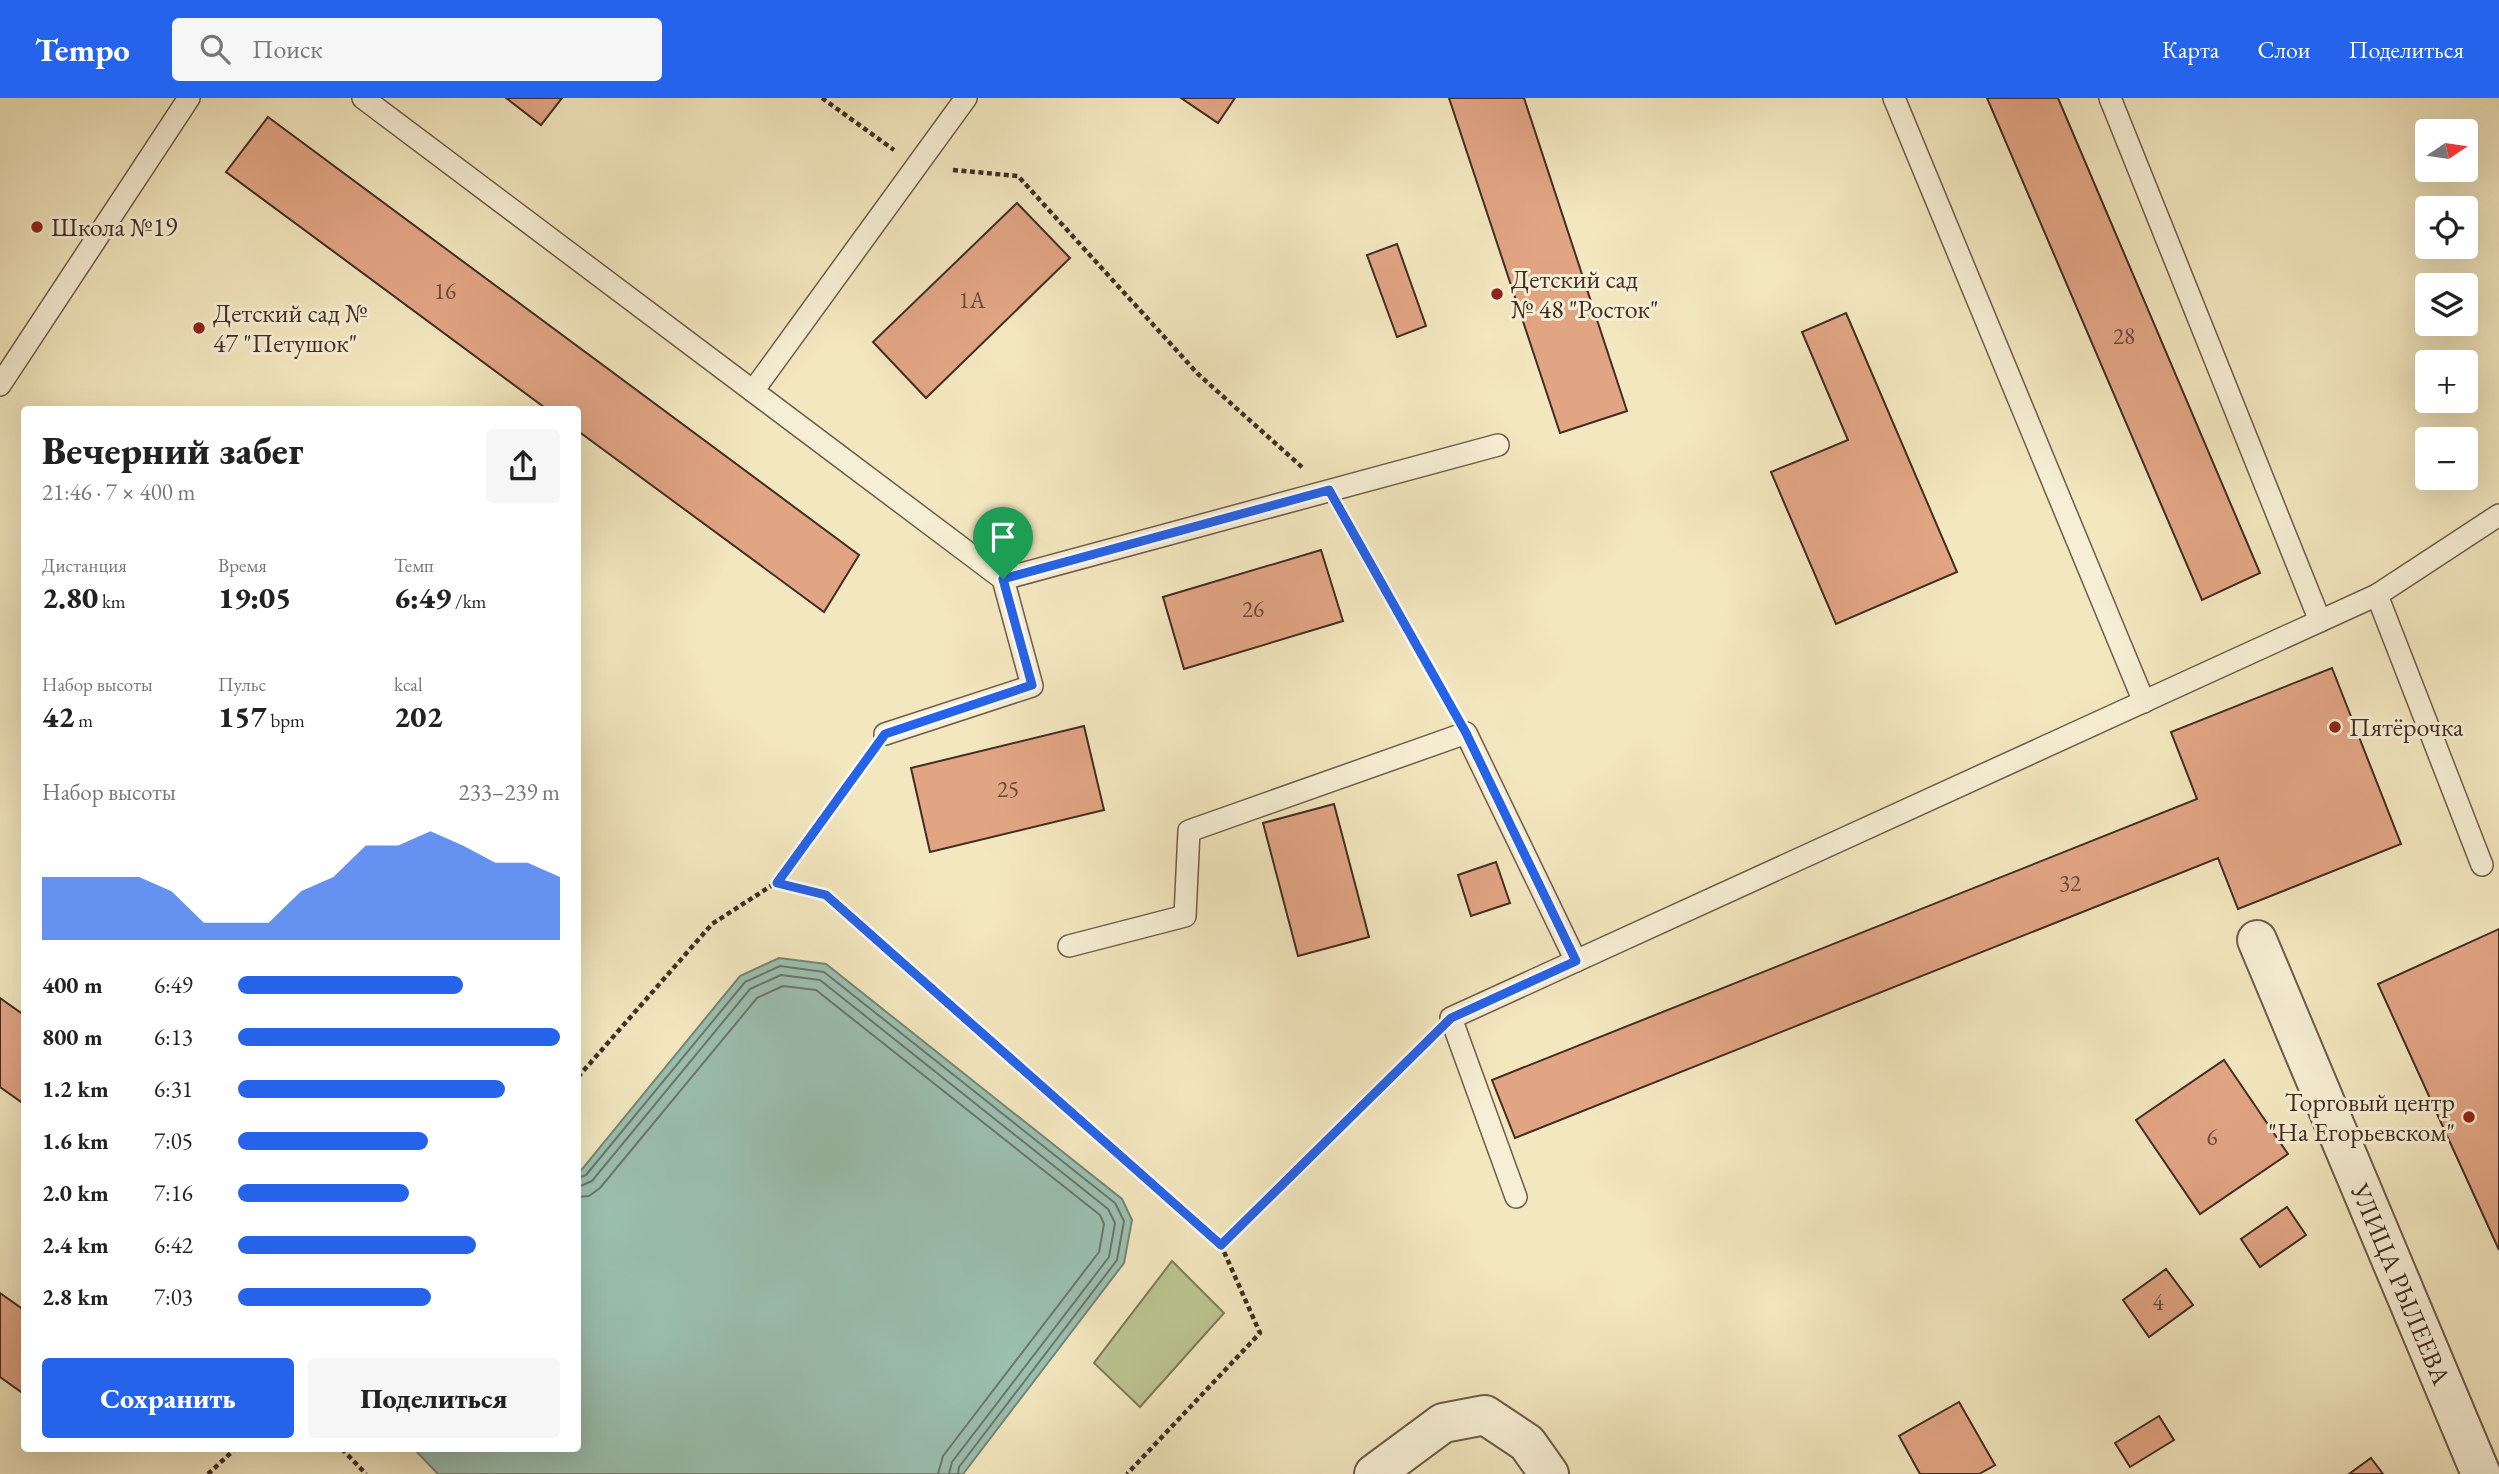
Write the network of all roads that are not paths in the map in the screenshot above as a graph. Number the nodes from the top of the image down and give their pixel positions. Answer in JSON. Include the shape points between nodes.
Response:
{"nodes":[{"id":1,"x":189,"y":98,"type":"edge"},
{"id":2,"x":363,"y":98,"type":"edge"},
{"id":3,"x":966,"y":98,"type":"edge"},
{"id":4,"x":1894,"y":98,"type":"edge"},
{"id":5,"x":2110,"y":98,"type":"edge"},
{"id":6,"x":0,"y":385,"type":"edge"},
{"id":7,"x":753,"y":391,"type":"junction"},
{"id":8,"x":1498,"y":445,"type":"dead end"},
{"id":9,"x":2499,"y":515,"type":"edge"},
{"id":10,"x":1003,"y":579,"type":"junction"},
{"id":11,"x":2377,"y":595,"type":"junction"},
{"id":12,"x":2320,"y":621,"type":"junction"},
{"id":13,"x":2144,"y":702,"type":"junction"},
{"id":14,"x":885,"y":734,"type":"road end"},
{"id":15,"x":2482,"y":865,"type":"dead end"},
{"id":16,"x":2257,"y":940,"type":"dead end"},
{"id":17,"x":1069,"y":946,"type":"dead end"},
{"id":18,"x":1576,"y":961,"type":"junction"},
{"id":19,"x":1516,"y":1197,"type":"dead end"},
{"id":20,"x":1374,"y":1474,"type":"edge"},
{"id":21,"x":1549,"y":1474,"type":"edge"},
{"id":22,"x":2480,"y":1474,"type":"edge"}],
"edges":[{"from":1,"to":6,"type":"lane"},
{"from":2,"to":7,"type":"lane"},
{"from":3,"to":7,"type":"lane"},
{"from":4,"to":13,"type":"lane"},
{"from":5,"to":12,"type":"lane"},
{"from":7,"to":10,"type":"lane"},
{"from":8,"to":10,"type":"lane"},
{"from":9,"to":11,"type":"lane"},
{"from":10,"to":14,"type":"lane","via":[[1032,685]]},
{"from":11,"to":12,"type":"lane"},
{"from":11,"to":15,"type":"lane"},
{"from":12,"to":13,"type":"lane"},
{"from":13,"to":18,"type":"lane"},
{"from":16,"to":22,"type":"street","name":"УЛИЦА РЫЛЕЕВА"},
{"from":17,"to":18,"type":"lane","via":[[1185,916],[1189,831],[1466,733]]},
{"from":18,"to":19,"type":"lane","via":[[1451,1018]]},
{"from":20,"to":21,"type":"street","via":[[1443,1423],[1485,1415],[1527,1443]]}]}
